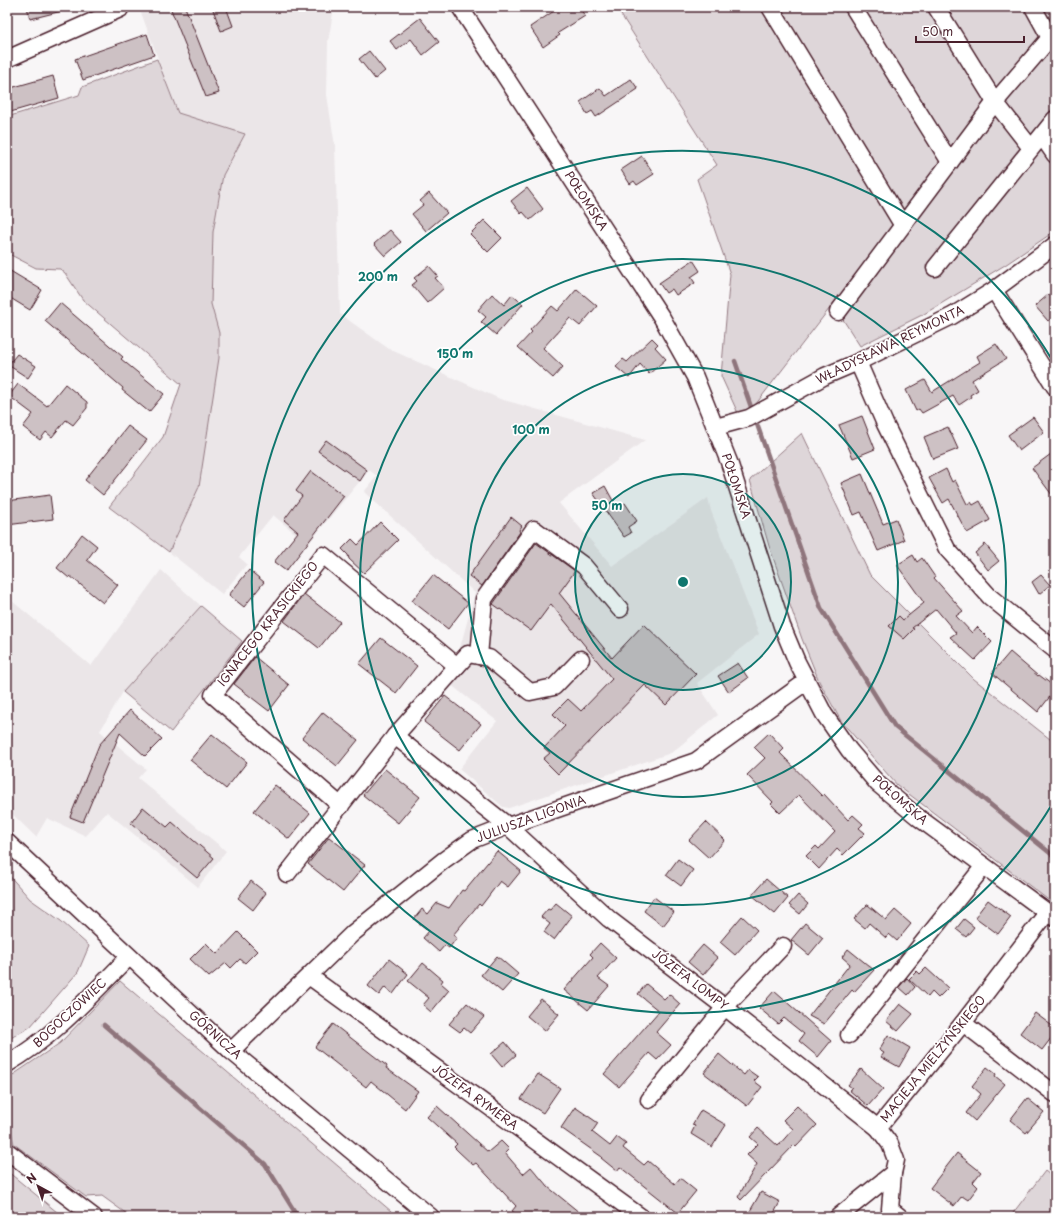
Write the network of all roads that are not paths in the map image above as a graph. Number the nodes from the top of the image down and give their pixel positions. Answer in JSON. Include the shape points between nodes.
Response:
{"nodes":[{"id":1,"x":119,"y":7,"type":"edge"},
{"id":2,"x":460,"y":7,"type":"edge"},
{"id":3,"x":770,"y":7,"type":"edge"},
{"id":4,"x":853,"y":7,"type":"edge"},
{"id":5,"x":936,"y":7,"type":"edge"},
{"id":6,"x":1033,"y":7,"type":"edge"},
{"id":7,"x":1053,"y":35,"type":"edge"},
{"id":8,"x":7,"y":59,"type":"edge"},
{"id":9,"x":995,"y":102,"type":"junction"},
{"id":10,"x":1055,"y":119,"type":"edge"},
{"id":11,"x":1042,"y":136,"type":"junction"},
{"id":12,"x":1031,"y":148,"type":"junction"},
{"id":13,"x":1055,"y":155,"type":"edge"},
{"id":14,"x":950,"y":162,"type":"junction"},
{"id":15,"x":902,"y":224,"type":"junction"},
{"id":16,"x":1055,"y":245,"type":"edge"},
{"id":17,"x":935,"y":268,"type":"dead end"},
{"id":18,"x":994,"y":290,"type":"junction"},
{"id":19,"x":838,"y":312,"type":"dead end"},
{"id":20,"x":858,"y":362,"type":"junction"},
{"id":21,"x":1055,"y":387,"type":"edge"},
{"id":22,"x":716,"y":427,"type":"junction"},
{"id":23,"x":620,"y":609,"type":"dead end"},
{"id":24,"x":1055,"y":650,"type":"edge"},
{"id":25,"x":480,"y":656,"type":"junction"},
{"id":26,"x":581,"y":659,"type":"dead end"},
{"id":27,"x":457,"y":666,"type":"junction"},
{"id":28,"x":807,"y":681,"type":"junction"},
{"id":29,"x":395,"y":736,"type":"junction"},
{"id":30,"x":341,"y":806,"type":"junction"},
{"id":31,"x":508,"y":826,"type":"junction"},
{"id":32,"x":7,"y":842,"type":"edge"},
{"id":33,"x":984,"y":866,"type":"junction"},
{"id":34,"x":287,"y":874,"type":"dead end"},
{"id":35,"x":1051,"y":916,"type":"edge"},
{"id":36,"x":783,"y":946,"type":"dead end"},
{"id":37,"x":129,"y":957,"type":"junction"},
{"id":38,"x":309,"y":976,"type":"junction"},
{"id":39,"x":725,"y":1007,"type":"junction"},
{"id":40,"x":963,"y":1024,"type":"junction"},
{"id":41,"x":849,"y":1035,"type":"dead end"},
{"id":42,"x":231,"y":1051,"type":"junction"},
{"id":43,"x":7,"y":1064,"type":"edge"},
{"id":44,"x":1055,"y":1094,"type":"edge"},
{"id":45,"x":649,"y":1100,"type":"dead end"},
{"id":46,"x":878,"y":1128,"type":"junction"},
{"id":47,"x":7,"y":1151,"type":"edge"},
{"id":48,"x":893,"y":1173,"type":"junction"},
{"id":49,"x":94,"y":1217,"type":"edge"},
{"id":50,"x":431,"y":1217,"type":"edge"},
{"id":51,"x":641,"y":1217,"type":"edge"},
{"id":52,"x":838,"y":1217,"type":"edge"},
{"id":53,"x":900,"y":1217,"type":"edge"}],
"edges":[{"from":1,"to":8,"type":"street","via":[[120,9]]},
{"from":2,"to":22,"type":"street","name":"POŁOMSKA","via":[[662,318],[695,377]]},
{"from":3,"to":15,"type":"street"},
{"from":4,"to":14,"type":"street"},
{"from":5,"to":9,"type":"street"},
{"from":6,"to":7,"type":"street"},
{"from":7,"to":9,"type":"street"},
{"from":9,"to":12,"type":"street"},
{"from":9,"to":14,"type":"street"},
{"from":10,"to":11,"type":"street"},
{"from":11,"to":12,"type":"street"},
{"from":11,"to":13,"type":"street"},
{"from":12,"to":17,"type":"street"},
{"from":14,"to":15,"type":"street"},
{"from":15,"to":19,"type":"street"},
{"from":16,"to":18,"type":"street","name":"WŁADYSŁAWA REYMONTA"},
{"from":18,"to":20,"type":"street","name":"WŁADYSŁAWA REYMONTA","via":[[952,316]]},
{"from":18,"to":21,"type":"street"},
{"from":20,"to":22,"type":"street","name":"WŁADYSŁAWA REYMONTA","via":[[825,376],[749,418]]},
{"from":20,"to":24,"type":"street","via":[[884,424],[946,548],[990,597]]},
{"from":22,"to":28,"type":"street","name":"POŁOMSKA","via":[[782,626]]},
{"from":23,"to":25,"type":"street","via":[[584,566],[534,529],[484,599]]},
{"from":25,"to":26,"type":"street","via":[[489,658],[530,692],[554,688]]},
{"from":25,"to":27,"type":"street","via":[[468,654]]},
{"from":27,"to":29,"type":"street"},
{"from":27,"to":30,"type":"street","name":"IGNACEGO KRASICKIEGO","via":[[323,555],[213,695]]},
{"from":28,"to":31,"type":"street","name":"JULIUSZA LIGONIA","via":[[696,761]]},
{"from":28,"to":33,"type":"street","name":"POŁOMSKA","via":[[824,714],[849,750],[878,784]]},
{"from":29,"to":30,"type":"street"},
{"from":29,"to":31,"type":"street"},
{"from":30,"to":34,"type":"street"},
{"from":31,"to":38,"type":"street","name":"JULIUSZA LIGONIA","via":[[472,840],[444,860],[354,933]]},
{"from":31,"to":39,"type":"street","name":"JÓZEFA LOMPY","via":[[609,919]]},
{"from":32,"to":37,"type":"street","name":"GÓRNICZA"},
{"from":33,"to":35,"type":"street","name":"POŁOMSKA"},
{"from":33,"to":41,"type":"street"},
{"from":35,"to":40,"type":"street","name":"MACIEJA MIELŻYŃSKIEGO"},
{"from":36,"to":39,"type":"street"},
{"from":37,"to":42,"type":"street","name":"GÓRNICZA"},
{"from":37,"to":43,"type":"street","name":"BOGOCZOWIEC","via":[[29,1052]]},
{"from":38,"to":42,"type":"street","name":"JULIUSZA LIGONIA"},
{"from":38,"to":51,"type":"street","name":"JÓZEFA RYMERA"},
{"from":39,"to":45,"type":"street"},
{"from":39,"to":46,"type":"street","name":"JÓZEFA LOMPY"},
{"from":40,"to":44,"type":"street"},
{"from":40,"to":46,"type":"street","name":"MACIEJA MIELŻYŃSKIEGO"},
{"from":42,"to":50,"type":"street","name":"GÓRNICZA"},
{"from":46,"to":48,"type":"street","name":"MACIEJA MIELŻYŃSKIEGO","via":[[890,1144],[896,1160]]},
{"from":47,"to":49,"type":"street"},
{"from":48,"to":52,"type":"street"},
{"from":48,"to":53,"type":"street","via":[[890,1209]]}]}
